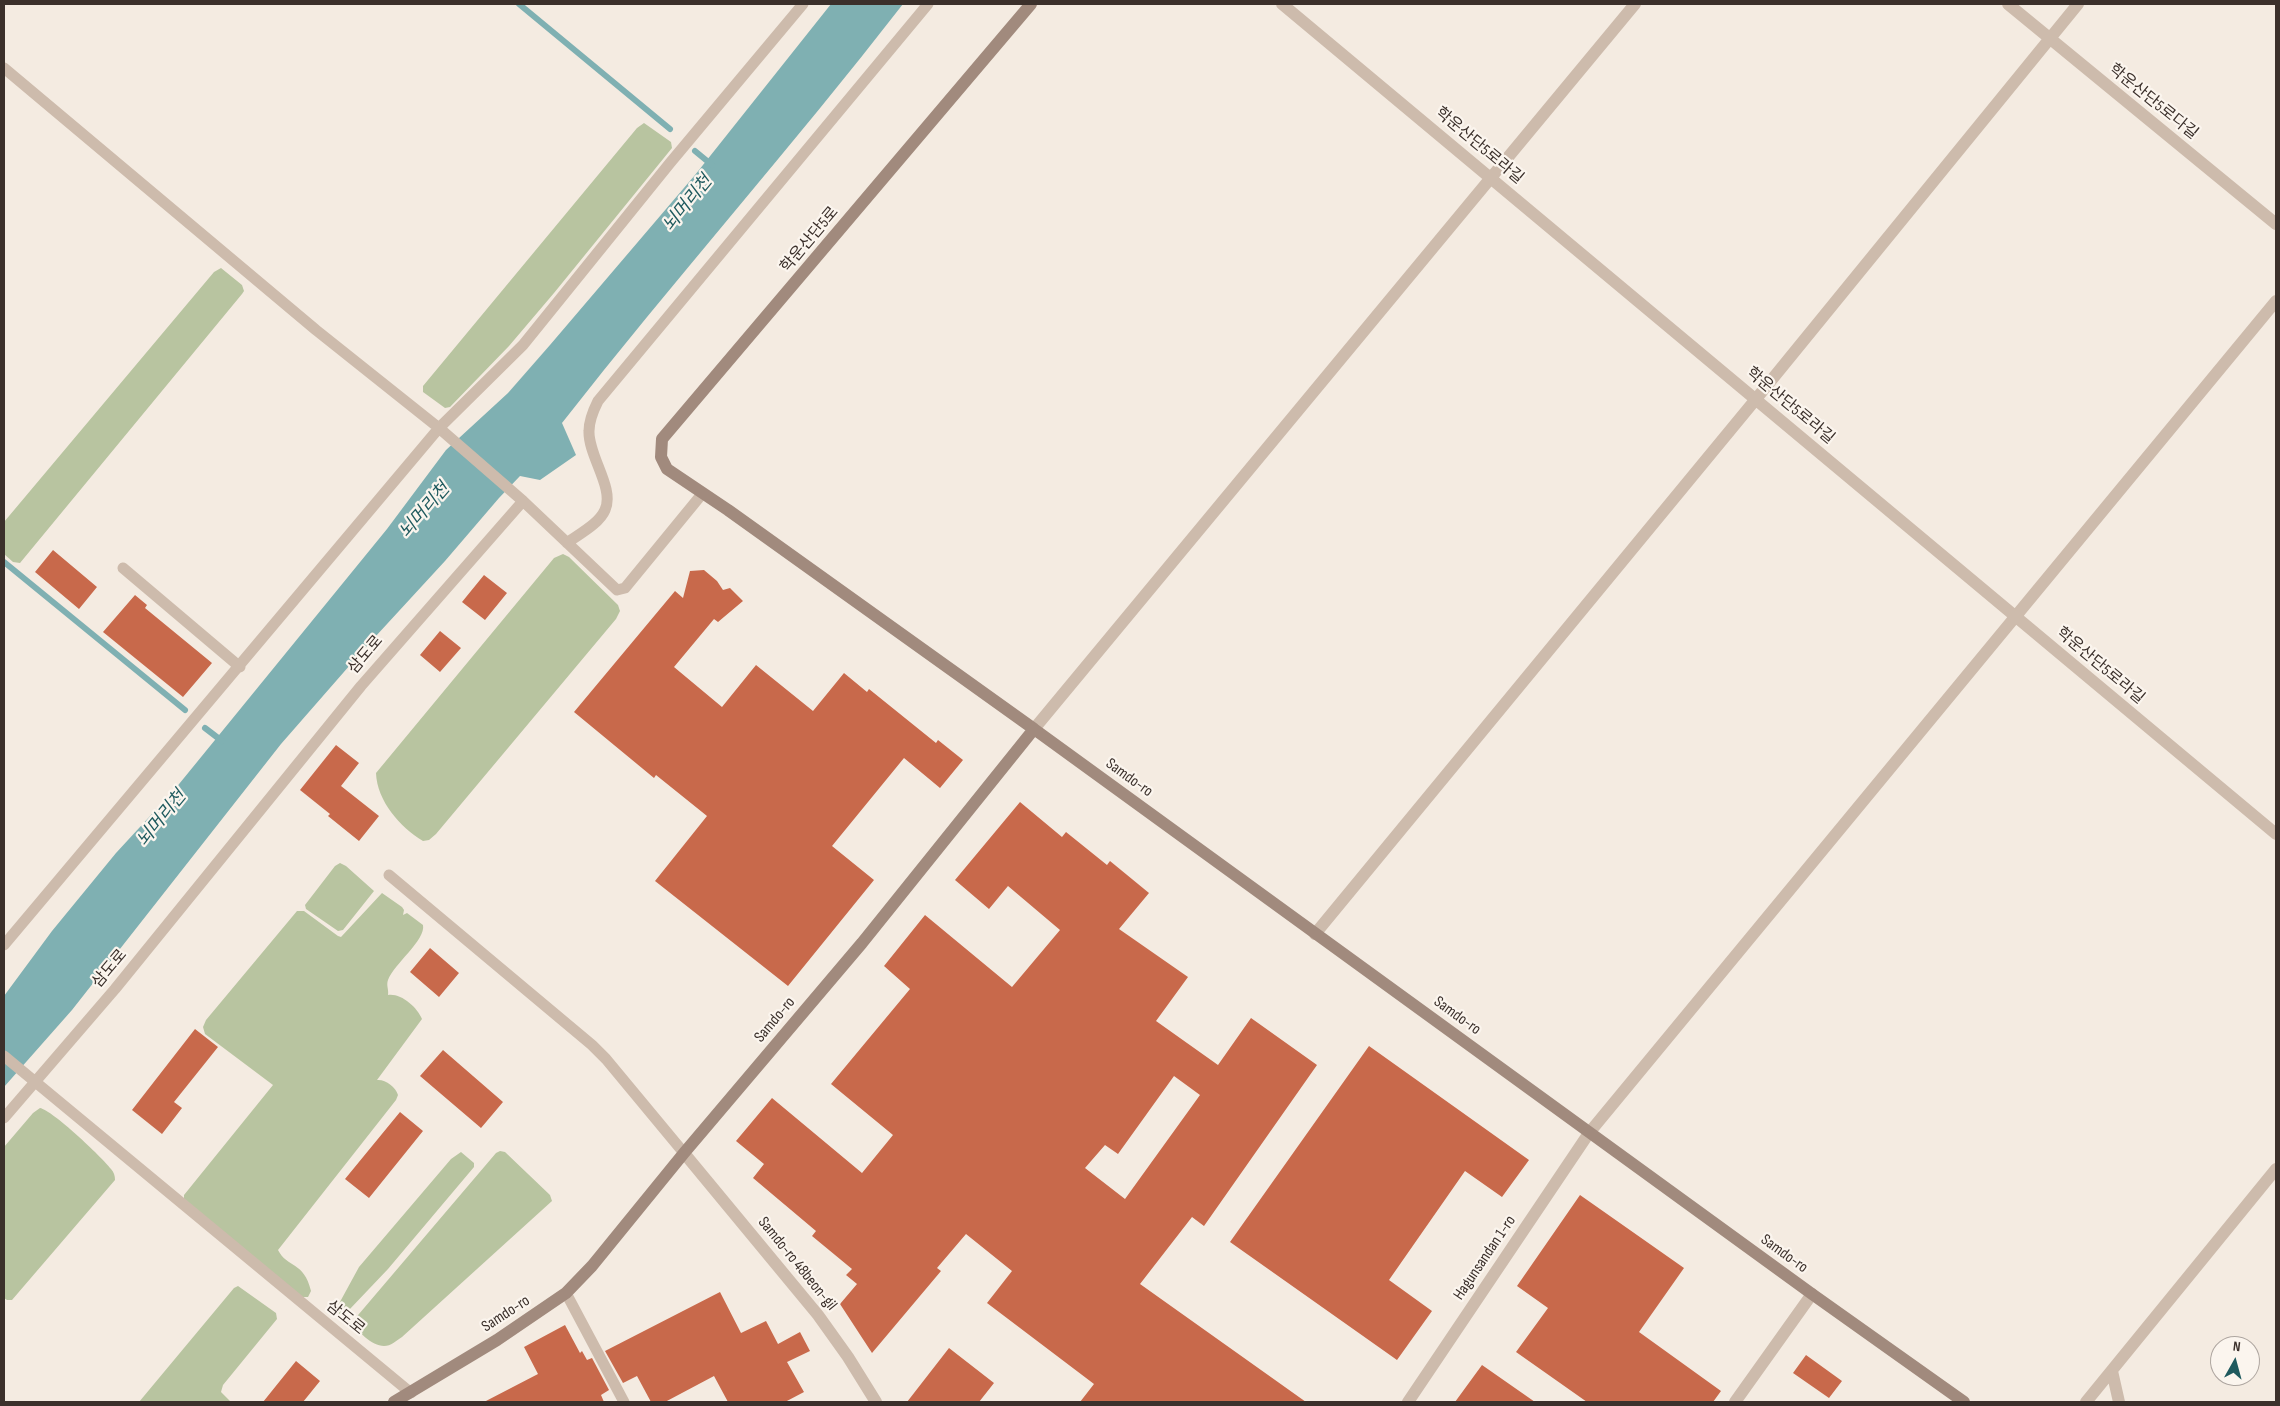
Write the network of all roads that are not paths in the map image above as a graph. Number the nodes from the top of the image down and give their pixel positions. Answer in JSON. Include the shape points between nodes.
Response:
{"nodes":[{"id":1,"x":803,"y":4,"type":"edge"},
{"id":2,"x":928,"y":4,"type":"edge"},
{"id":3,"x":1030,"y":4,"type":"edge"},
{"id":4,"x":1282,"y":4,"type":"edge"},
{"id":5,"x":1634,"y":4,"type":"edge"},
{"id":6,"x":2008,"y":4,"type":"edge"},
{"id":7,"x":2078,"y":4,"type":"edge"},
{"id":8,"x":2050,"y":38,"type":"junction"},
{"id":9,"x":4,"y":68,"type":"edge"},
{"id":10,"x":1492,"y":178,"type":"junction"},
{"id":11,"x":2276,"y":224,"type":"edge"},
{"id":12,"x":2276,"y":301,"type":"edge"},
{"id":13,"x":1756,"y":399,"type":"junction"},
{"id":14,"x":439,"y":428,"type":"junction"},
{"id":15,"x":702,"y":494,"type":"junction"},
{"id":16,"x":523,"y":501,"type":"junction"},
{"id":17,"x":567,"y":543,"type":"junction"},
{"id":18,"x":123,"y":568,"type":"dead end"},
{"id":19,"x":2016,"y":616,"type":"junction"},
{"id":20,"x":240,"y":667,"type":"junction"},
{"id":21,"x":1034,"y":729,"type":"junction"},
{"id":22,"x":2276,"y":834,"type":"edge"},
{"id":23,"x":389,"y":876,"type":"dead end"},
{"id":24,"x":1315,"y":934,"type":"junction"},
{"id":25,"x":4,"y":945,"type":"edge"},
{"id":26,"x":4,"y":1056,"type":"edge"},
{"id":27,"x":35,"y":1083,"type":"junction"},
{"id":28,"x":4,"y":1118,"type":"edge"},
{"id":29,"x":1589,"y":1133,"type":"junction"},
{"id":30,"x":684,"y":1153,"type":"junction"},
{"id":31,"x":2276,"y":1169,"type":"edge"},
{"id":32,"x":566,"y":1293,"type":"junction"},
{"id":33,"x":1812,"y":1294,"type":"junction"},
{"id":34,"x":2112,"y":1371,"type":"junction"},
{"id":35,"x":411,"y":1393,"type":"junction"},
{"id":36,"x":394,"y":1402,"type":"edge"},
{"id":37,"x":624,"y":1402,"type":"edge"},
{"id":38,"x":876,"y":1402,"type":"edge"},
{"id":39,"x":1408,"y":1402,"type":"edge"},
{"id":40,"x":1735,"y":1402,"type":"edge"},
{"id":41,"x":1964,"y":1402,"type":"edge"},
{"id":42,"x":2086,"y":1402,"type":"edge"},
{"id":43,"x":2119,"y":1402,"type":"edge"}],
"edges":[{"from":1,"to":14,"type":"lane","via":[[523,345]]},
{"from":2,"to":17,"type":"lane","via":[[598,401],[588,432],[608,496],[605,510],[595,522]]},
{"from":3,"to":15,"type":"street","name":"학운산단5로","via":[[662,439],[661,457],[666,469]]},
{"from":4,"to":10,"type":"street","name":"학운산단5로라길"},
{"from":5,"to":10,"type":"street"},
{"from":6,"to":8,"type":"street","name":"학운산단5로다길"},
{"from":7,"to":8,"type":"street"},
{"from":8,"to":11,"type":"street","name":"학운산단5로다길"},
{"from":8,"to":13,"type":"street"},
{"from":9,"to":14,"type":"lane","via":[[316,330]]},
{"from":10,"to":13,"type":"street","name":"학운산단5로라길"},
{"from":10,"to":21,"type":"street"},
{"from":12,"to":19,"type":"street","name":"Hagunsandan 1-ro"},
{"from":13,"to":19,"type":"street","name":"학운산단5로라길"},
{"from":13,"to":24,"type":"street"},
{"from":14,"to":16,"type":"lane"},
{"from":14,"to":20,"type":"lane"},
{"from":15,"to":17,"type":"lane","via":[[625,588],[617,590]]},
{"from":15,"to":21,"type":"street","name":"학운산단5로"},
{"from":16,"to":17,"type":"lane"},
{"from":16,"to":27,"type":"lane","name":"삼도로","via":[[372,672]]},
{"from":18,"to":20,"type":"lane"},
{"from":19,"to":22,"type":"street","name":"학운산단5로라길"},
{"from":19,"to":29,"type":"street","name":"Hagunsandan 1-ro"},
{"from":20,"to":25,"type":"lane"},
{"from":21,"to":24,"type":"street","name":"Samdo-ro"},
{"from":21,"to":30,"type":"street","name":"Samdo-ro","via":[[862,943]]},
{"from":23,"to":30,"type":"lane","via":[[592,1045]]},
{"from":24,"to":29,"type":"street","name":"Samdo-ro"},
{"from":26,"to":27,"type":"lane"},
{"from":27,"to":28,"type":"lane"},
{"from":27,"to":35,"type":"lane","name":"삼도로"},
{"from":29,"to":33,"type":"street","name":"Samdo-ro"},
{"from":29,"to":39,"type":"street","name":"Hagunsandan 1-ro"},
{"from":30,"to":32,"type":"street","name":"Samdo-ro"},
{"from":30,"to":38,"type":"street","name":"Samdo-ro 48beon-gil","via":[[818,1315]]},
{"from":31,"to":34,"type":"street"},
{"from":32,"to":35,"type":"street","name":"Samdo-ro"},
{"from":32,"to":37,"type":"lane"},
{"from":33,"to":40,"type":"street"},
{"from":33,"to":41,"type":"street","name":"Samdo-ro"},
{"from":34,"to":42,"type":"street"},
{"from":34,"to":43,"type":"street"},
{"from":35,"to":36,"type":"street","name":"Samdo-ro"}]}
